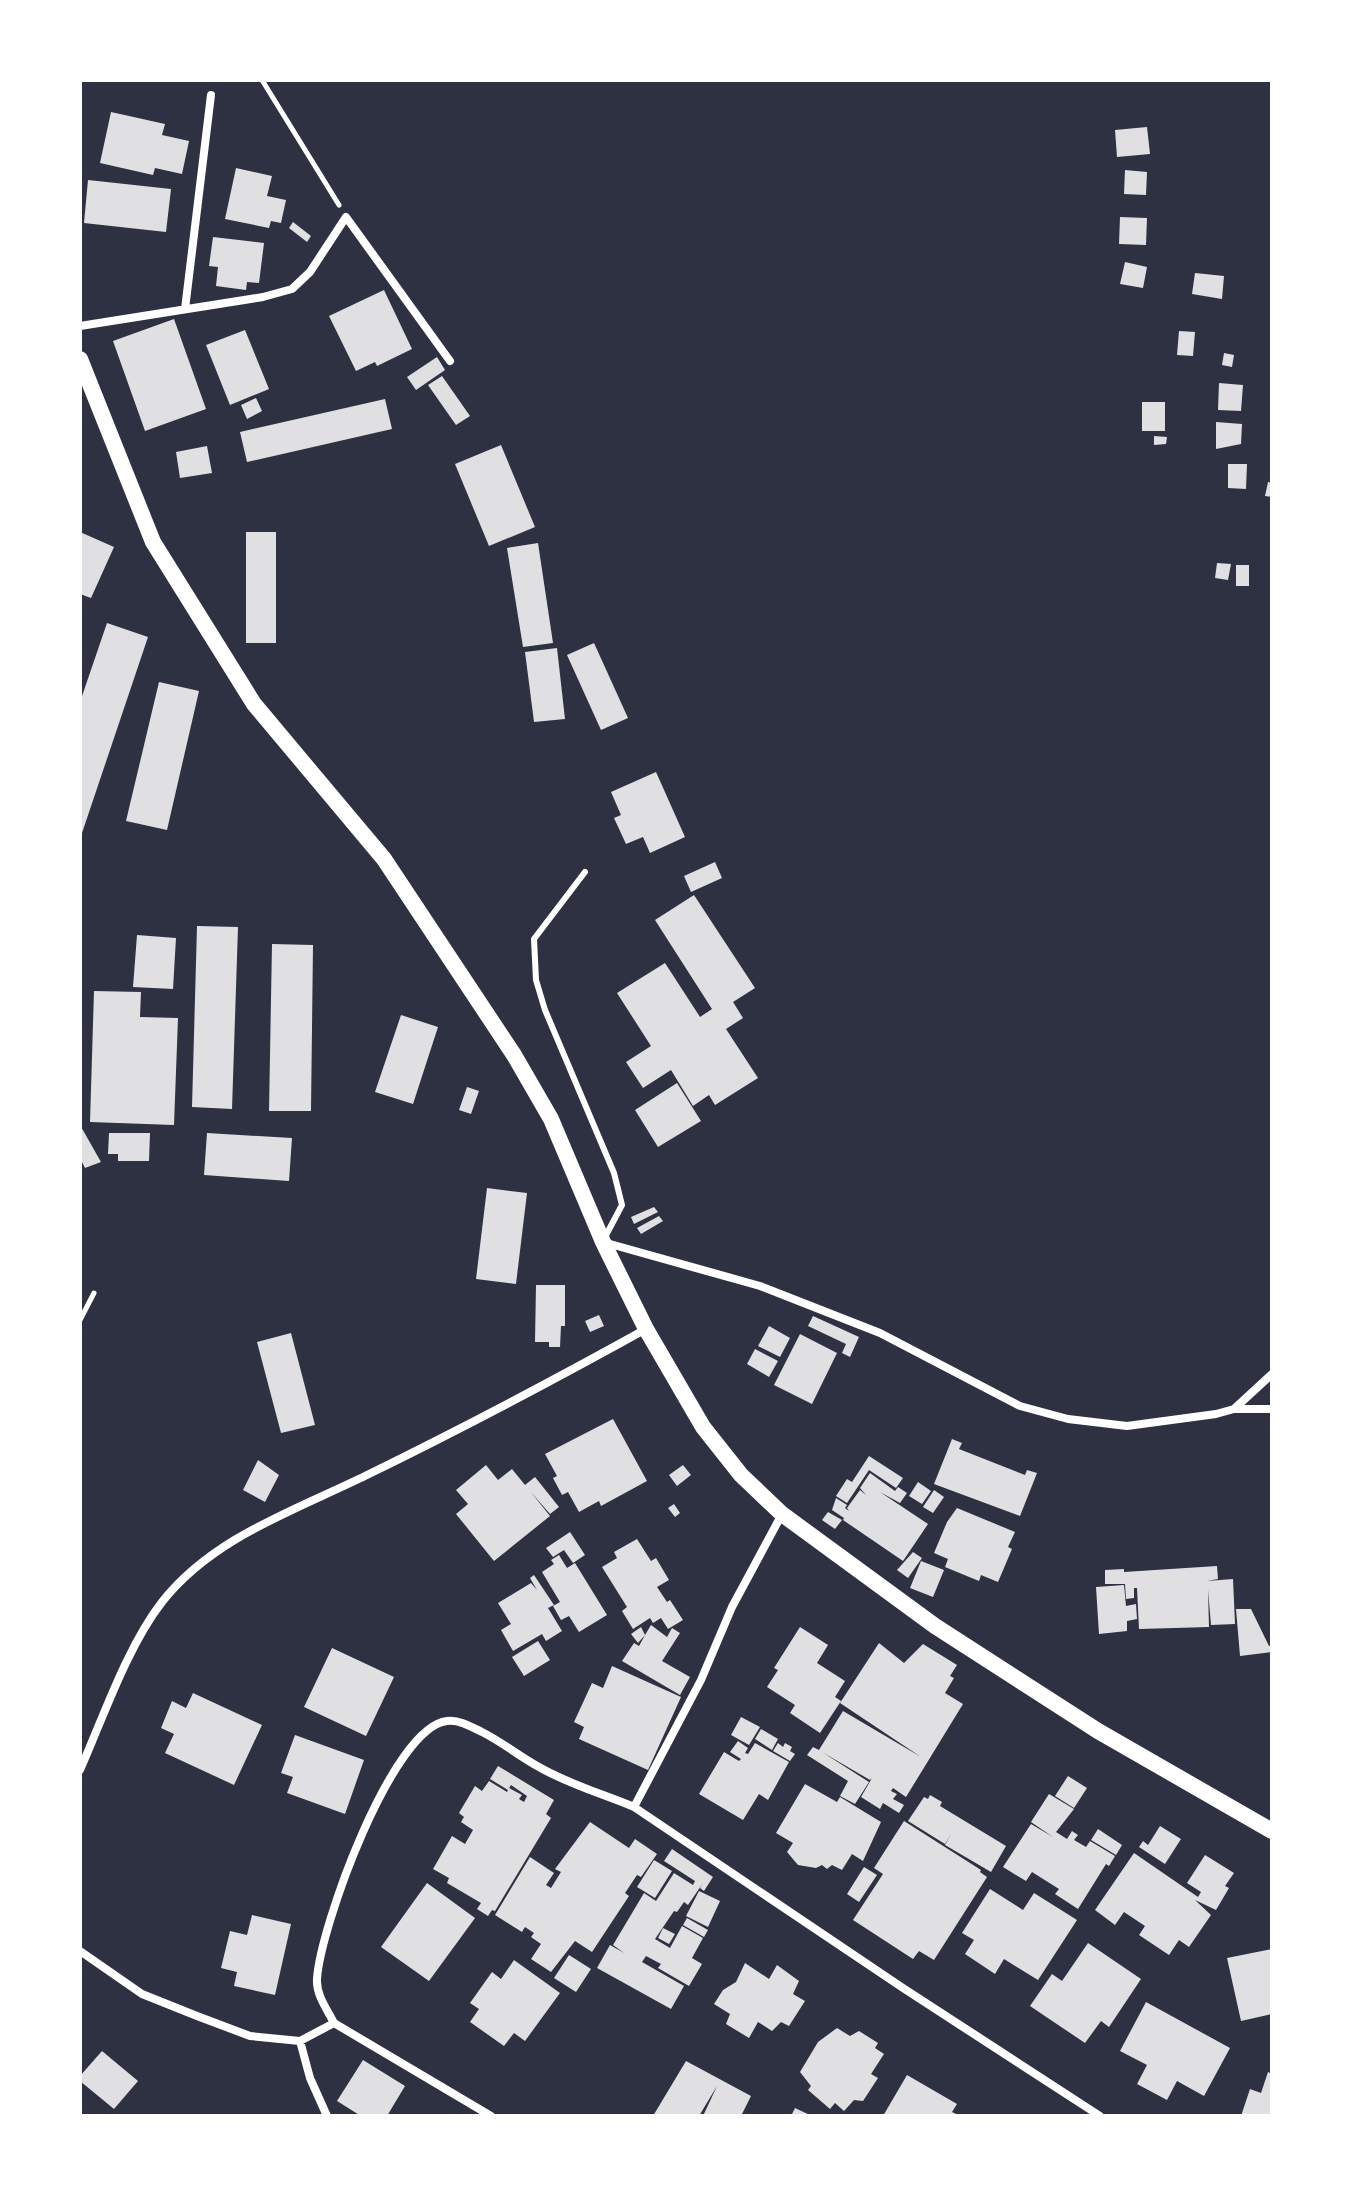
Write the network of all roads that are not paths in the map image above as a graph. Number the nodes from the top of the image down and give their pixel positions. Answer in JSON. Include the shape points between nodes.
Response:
{"nodes":[{"id":1,"x":211,"y":95,"type":"dead end"},
{"id":2,"x":185,"y":309,"type":"junction"},
{"id":3,"x":80,"y":326,"type":"edge"},
{"id":4,"x":80,"y":359,"type":"edge"},
{"id":5,"x":450,"y":361,"type":"dead end"},
{"id":6,"x":585,"y":872,"type":"dead end"},
{"id":7,"x":603,"y":1242,"type":"junction"},
{"id":8,"x":646,"y":1329,"type":"junction"},
{"id":9,"x":1272,"y":1374,"type":"edge"},
{"id":10,"x":1234,"y":1409,"type":"junction"},
{"id":11,"x":1272,"y":1409,"type":"edge"},
{"id":12,"x":782,"y":1514,"type":"junction"},
{"id":13,"x":80,"y":1770,"type":"edge"},
{"id":14,"x":634,"y":1807,"type":"junction"},
{"id":15,"x":1272,"y":1831,"type":"edge"},
{"id":16,"x":80,"y":1951,"type":"edge"},
{"id":17,"x":334,"y":2023,"type":"junction"},
{"id":18,"x":300,"y":2041,"type":"junction"},
{"id":19,"x":327,"y":2116,"type":"edge"},
{"id":20,"x":491,"y":2116,"type":"edge"},
{"id":21,"x":1100,"y":2116,"type":"edge"}],
"edges":[{"from":1,"to":2,"type":"street"},
{"from":2,"to":3,"type":"street"},
{"from":2,"to":5,"type":"street","via":[[292,289],[310,272],[346,217]]},
{"from":4,"to":7,"type":"main road","via":[[153,542],[254,704],[384,859],[514,1055],[551,1119]]},
{"from":6,"to":7,"type":"lane","via":[[534,939],[536,980],[545,1010],[614,1173],[622,1205]]},
{"from":7,"to":8,"type":"main road"},
{"from":7,"to":10,"type":"street","via":[[760,1286],[880,1333],[1020,1406],[1068,1419],[1127,1426]]},
{"from":8,"to":12,"type":"main road","via":[[703,1427],[741,1475]]},
{"from":8,"to":13,"type":"street","via":[[367,1475],[259,1524],[209,1559],[162,1602],[140,1637]]},
{"from":9,"to":10,"type":"street"},
{"from":10,"to":11,"type":"street"},
{"from":12,"to":14,"type":"street"},
{"from":12,"to":15,"type":"main road","via":[[960,1643],[1098,1731]]},
{"from":14,"to":17,"type":"street","via":[[541,1768],[467,1725],[449,1720],[433,1726],[413,1742],[390,1776],[354,1851],[317,1980]]},
{"from":14,"to":21,"type":"street"},
{"from":16,"to":18,"type":"street","via":[[142,1994],[250,2036]]},
{"from":17,"to":18,"type":"street"},
{"from":17,"to":20,"type":"street"},
{"from":18,"to":19,"type":"street"}]}
